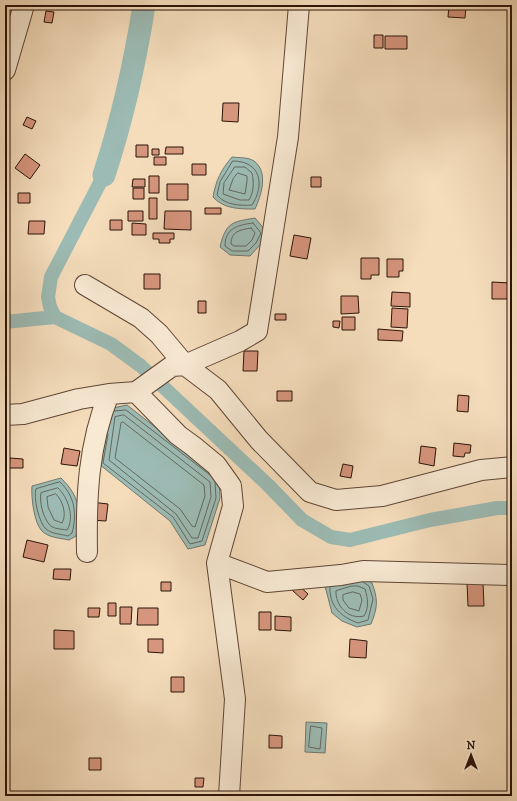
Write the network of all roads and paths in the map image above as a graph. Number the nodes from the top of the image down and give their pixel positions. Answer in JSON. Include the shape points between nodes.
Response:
{"nodes":[{"id":1,"x":24,"y":5,"type":"edge"},
{"id":2,"x":299,"y":5,"type":"edge"},
{"id":3,"x":5,"y":70,"type":"edge"},
{"id":4,"x":86,"y":285,"type":"dead end"},
{"id":5,"x":179,"y":365,"type":"junction"},
{"id":6,"x":136,"y":392,"type":"junction"},
{"id":7,"x":108,"y":394,"type":"junction"},
{"id":8,"x":5,"y":415,"type":"edge"},
{"id":9,"x":512,"y":467,"type":"edge"},
{"id":10,"x":87,"y":552,"type":"dead end"},
{"id":11,"x":217,"y":563,"type":"junction"},
{"id":12,"x":512,"y":575,"type":"edge"},
{"id":13,"x":229,"y":796,"type":"edge"}],
"edges":[{"from":1,"to":3,"type":"street"},
{"from":2,"to":5,"type":"street","via":[[288,137],[257,330],[240,341]]},
{"from":4,"to":5,"type":"street","via":[[141,318],[159,334]]},
{"from":5,"to":6,"type":"street"},
{"from":5,"to":9,"type":"street","via":[[218,390],[259,440],[310,492],[336,500],[382,496],[481,470]]},
{"from":6,"to":7,"type":"street"},
{"from":6,"to":11,"type":"street","via":[[178,435],[216,465],[231,486],[233,506]]},
{"from":7,"to":8,"type":"street","via":[[23,414]]},
{"from":7,"to":10,"type":"street","via":[[99,419],[90,467],[86,501]]},
{"from":11,"to":12,"type":"street","via":[[267,582],[364,571]]},
{"from":11,"to":13,"type":"street","via":[[235,699]]}]}
